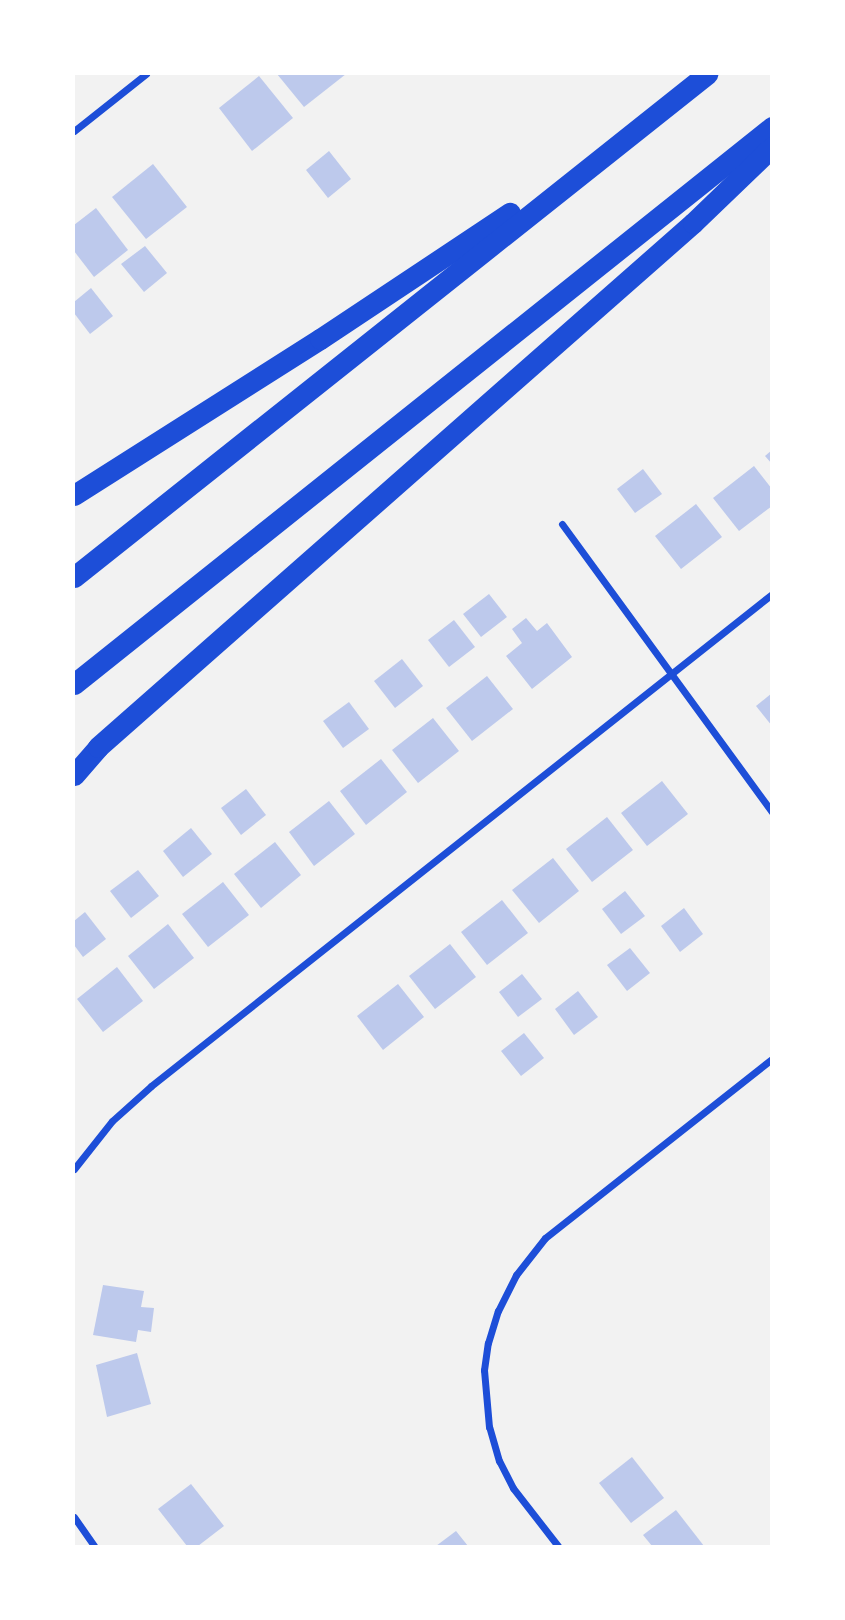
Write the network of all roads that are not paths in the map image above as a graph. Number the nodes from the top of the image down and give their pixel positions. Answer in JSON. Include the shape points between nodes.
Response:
{"nodes":[{"id":1,"x":146,"y":74,"type":"edge"},
{"id":2,"x":707,"y":74,"type":"edge"},
{"id":3,"x":656,"y":113,"type":"junction"},
{"id":4,"x":772,"y":127,"type":"edge"},
{"id":5,"x":74,"y":131,"type":"edge"},
{"id":6,"x":772,"y":147,"type":"edge"},
{"id":7,"x":74,"y":495,"type":"edge"},
{"id":8,"x":562,"y":524,"type":"dead end"},
{"id":9,"x":74,"y":577,"type":"edge"},
{"id":10,"x":772,"y":594,"type":"edge"},
{"id":11,"x":671,"y":674,"type":"junction"},
{"id":12,"x":74,"y":684,"type":"edge"},
{"id":13,"x":74,"y":775,"type":"edge"},
{"id":14,"x":772,"y":812,"type":"edge"},
{"id":15,"x":772,"y":1059,"type":"edge"},
{"id":16,"x":74,"y":1169,"type":"edge"},
{"id":17,"x":74,"y":1517,"type":"edge"},
{"id":18,"x":94,"y":1546,"type":"edge"},
{"id":19,"x":558,"y":1546,"type":"edge"}],
"edges":[{"from":1,"to":5,"type":"street"},
{"from":2,"to":3,"type":"highway"},
{"from":3,"to":7,"type":"highway","via":[[439,262]]},
{"from":3,"to":9,"type":"highway"},
{"from":4,"to":12,"type":"highway"},
{"from":6,"to":13,"type":"highway","via":[[693,223],[98,747]]},
{"from":8,"to":11,"type":"street"},
{"from":10,"to":11,"type":"street"},
{"from":11,"to":14,"type":"street"},
{"from":11,"to":16,"type":"street","via":[[151,1086],[112,1121]]},
{"from":15,"to":19,"type":"street","via":[[545,1238],[516,1275],[498,1311],[484,1370],[489,1427],[513,1488]]},
{"from":17,"to":18,"type":"street"}]}
